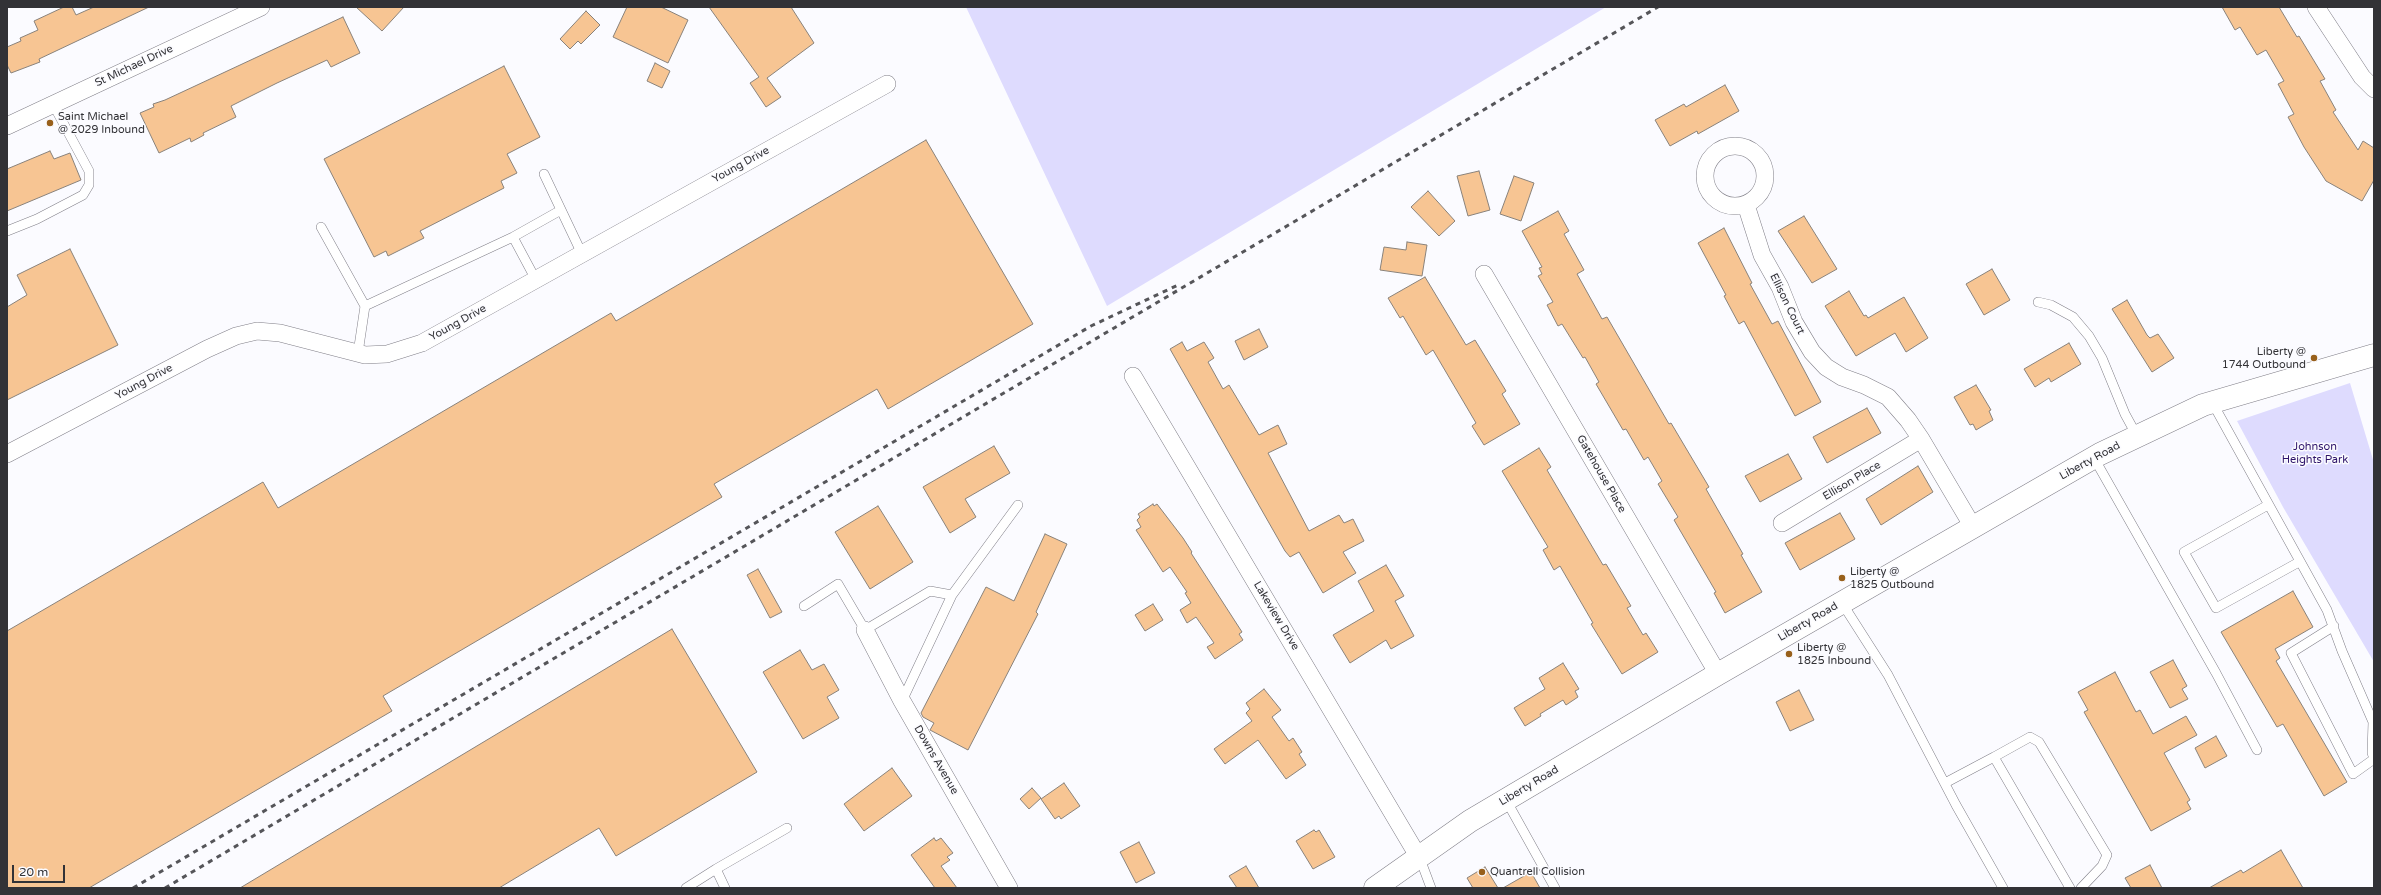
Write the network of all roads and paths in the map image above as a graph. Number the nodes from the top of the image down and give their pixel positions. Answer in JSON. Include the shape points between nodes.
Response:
{"nodes":[{"id":1,"x":261,"y":7,"type":"edge"},
{"id":2,"x":2316,"y":7,"type":"edge"},
{"id":3,"x":886,"y":84,"type":"dead end"},
{"id":4,"x":2374,"y":89,"type":"edge"},
{"id":5,"x":53,"y":104,"type":"junction"},
{"id":6,"x":7,"y":126,"type":"edge"},
{"id":7,"x":544,"y":174,"type":"dead end"},
{"id":8,"x":1746,"y":205,"type":"dead end"},
{"id":9,"x":561,"y":210,"type":"junction"},
{"id":10,"x":321,"y":227,"type":"dead end"},
{"id":11,"x":7,"y":231,"type":"edge"},
{"id":12,"x":513,"y":237,"type":"junction"},
{"id":13,"x":582,"y":254,"type":"junction"},
{"id":14,"x":1484,"y":274,"type":"dead end"},
{"id":15,"x":536,"y":280,"type":"junction"},
{"id":16,"x":2038,"y":302,"type":"dead end"},
{"id":17,"x":365,"y":306,"type":"junction"},
{"id":18,"x":358,"y":353,"type":"junction"},
{"id":19,"x":2374,"y":355,"type":"edge"},
{"id":20,"x":1133,"y":376,"type":"dead end"},
{"id":21,"x":2212,"y":402,"type":"junction"},
{"id":22,"x":2137,"y":436,"type":"junction"},
{"id":23,"x":1921,"y":439,"type":"junction"},
{"id":24,"x":7,"y":454,"type":"edge"},
{"id":25,"x":2094,"y":458,"type":"junction"},
{"id":26,"x":1018,"y":505,"type":"dead end"},
{"id":27,"x":2268,"y":505,"type":"junction"},
{"id":28,"x":1782,"y":523,"type":"dead end"},
{"id":29,"x":1973,"y":527,"type":"junction"},
{"id":30,"x":2299,"y":562,"type":"junction"},
{"id":31,"x":952,"y":595,"type":"junction"},
{"id":32,"x":1842,"y":602,"type":"junction"},
{"id":33,"x":804,"y":606,"type":"dead end"},
{"id":34,"x":2334,"y":626,"type":"junction"},
{"id":35,"x":865,"y":630,"type":"junction"},
{"id":36,"x":1718,"y":674,"type":"junction"},
{"id":37,"x":902,"y":701,"type":"junction"},
{"id":38,"x":2257,"y":750,"type":"dead end"},
{"id":39,"x":1994,"y":757,"type":"junction"},
{"id":40,"x":2374,"y":758,"type":"edge"},
{"id":41,"x":1945,"y":783,"type":"junction"},
{"id":42,"x":1506,"y":800,"type":"junction"},
{"id":43,"x":787,"y":828,"type":"dead end"},
{"id":44,"x":1418,"y":856,"type":"junction"},
{"id":45,"x":716,"y":869,"type":"junction"},
{"id":46,"x":686,"y":888,"type":"edge"},
{"id":47,"x":725,"y":888,"type":"edge"},
{"id":48,"x":1009,"y":888,"type":"edge"},
{"id":49,"x":1375,"y":888,"type":"edge"},
{"id":50,"x":1431,"y":888,"type":"edge"},
{"id":51,"x":1555,"y":888,"type":"edge"},
{"id":52,"x":2002,"y":888,"type":"edge"},
{"id":53,"x":2070,"y":888,"type":"edge"},
{"id":54,"x":2080,"y":888,"type":"edge"}],
"edges":[{"from":1,"to":5,"type":"street","name":"St Michael Drive"},
{"from":2,"to":4,"type":"street","via":[[2362,77]]},
{"from":3,"to":13,"type":"street","name":"Young Drive"},
{"from":5,"to":6,"type":"street","name":"St Michael Drive"},
{"from":5,"to":11,"type":"lane","via":[[89,171],[88,185],[83,195]]},
{"from":7,"to":9,"type":"lane"},
{"from":8,"to":23,"type":"street","name":"Ellison Court","via":[[1762,255],[1780,287],[1794,322],[1812,352],[1826,367],[1842,377],[1888,397]]},
{"from":9,"to":12,"type":"lane"},
{"from":9,"to":13,"type":"lane"},
{"from":10,"to":17,"type":"lane"},
{"from":12,"to":15,"type":"lane"},
{"from":12,"to":17,"type":"lane"},
{"from":13,"to":15,"type":"street","name":"Young Drive"},
{"from":14,"to":36,"type":"street","name":"Gatehouse Place"},
{"from":15,"to":18,"type":"street","name":"Young Drive","via":[[407,349],[387,354]]},
{"from":16,"to":22,"type":"lane","via":[[2051,305],[2073,317],[2089,336],[2102,358]]},
{"from":17,"to":18,"type":"lane"},
{"from":18,"to":24,"type":"street","name":"Young Drive","via":[[280,333],[257,331],[236,336],[207,348]]},
{"from":19,"to":21,"type":"main road","name":"Liberty Road"},
{"from":20,"to":44,"type":"street","name":"Lakeview Drive"},
{"from":21,"to":22,"type":"main road","name":"Liberty Road"},
{"from":21,"to":27,"type":"lane"},
{"from":22,"to":25,"type":"main road","name":"Liberty Road"},
{"from":23,"to":28,"type":"street","name":"Ellison Place"},
{"from":23,"to":29,"type":"street","name":"Ellison Court"},
{"from":25,"to":29,"type":"main road","name":"Liberty Road"},
{"from":25,"to":38,"type":"lane"},
{"from":26,"to":31,"type":"lane"},
{"from":27,"to":30,"type":"lane"},
{"from":27,"to":30,"type":"lane","via":[[2184,552],[2216,608]]},
{"from":29,"to":32,"type":"main road","name":"Liberty Road"},
{"from":30,"to":34,"type":"lane"},
{"from":31,"to":35,"type":"lane","via":[[930,591]]},
{"from":31,"to":37,"type":"lane"},
{"from":32,"to":36,"type":"main road","name":"Liberty Road"},
{"from":32,"to":41,"type":"lane","via":[[1888,676]]},
{"from":33,"to":35,"type":"lane","via":[[838,584]]},
{"from":34,"to":40,"type":"lane","via":[[2373,722]]},
{"from":34,"to":40,"type":"lane","via":[[2291,653],[2354,774]]},
{"from":35,"to":37,"type":"street","name":"Downs Avenue"},
{"from":36,"to":42,"type":"main road","name":"Liberty Road"},
{"from":37,"to":48,"type":"street","name":"Downs Avenue"},
{"from":39,"to":41,"type":"lane"},
{"from":39,"to":53,"type":"lane"},
{"from":39,"to":54,"type":"lane","via":[[2030,737],[2039,742],[2107,855],[2102,866]]},
{"from":41,"to":52,"type":"lane"},
{"from":42,"to":44,"type":"main road","name":"Liberty Road"},
{"from":42,"to":51,"type":"lane"},
{"from":43,"to":45,"type":"lane"},
{"from":44,"to":49,"type":"main road","name":"Liberty Road"},
{"from":44,"to":50,"type":"lane"},
{"from":45,"to":46,"type":"lane"},
{"from":45,"to":47,"type":"lane"}]}
